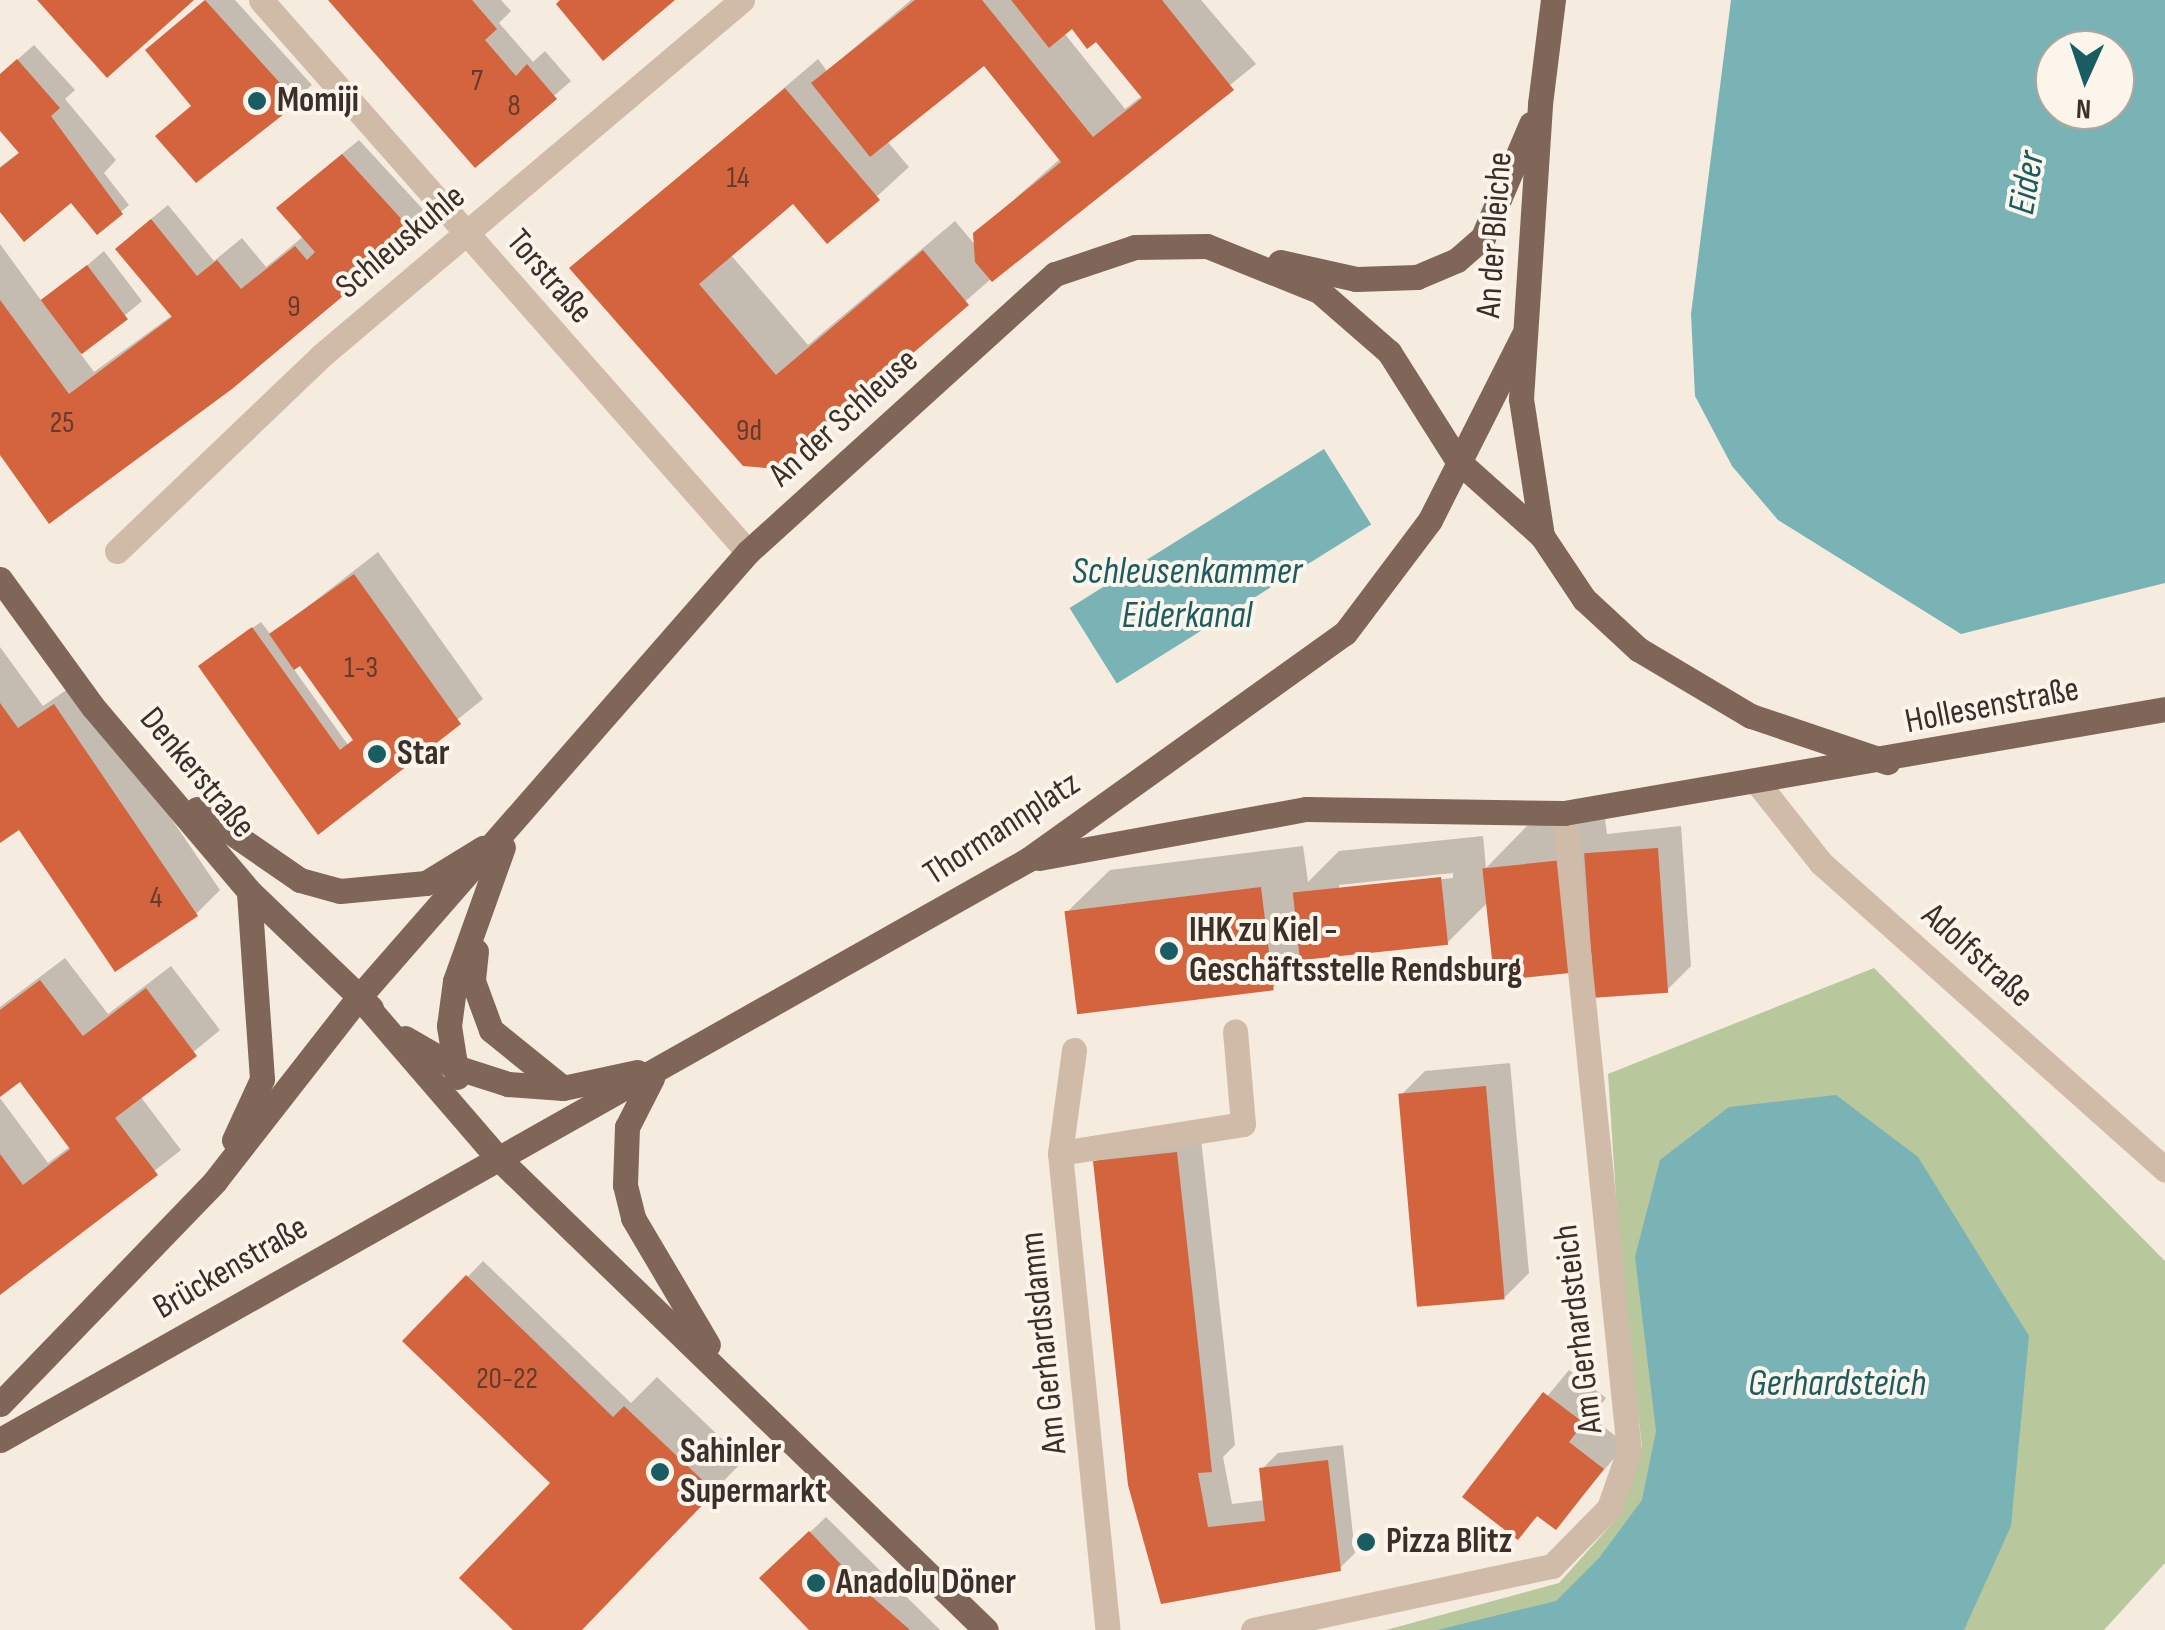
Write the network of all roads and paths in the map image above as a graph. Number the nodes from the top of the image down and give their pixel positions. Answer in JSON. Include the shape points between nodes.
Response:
{"nodes":[{"id":1,"x":261,"y":0,"type":"edge"},
{"id":2,"x":742,"y":0,"type":"edge"},
{"id":3,"x":1554,"y":0,"type":"edge"},
{"id":4,"x":1540,"y":104,"type":"junction"},
{"id":5,"x":465,"y":234,"type":"junction"},
{"id":6,"x":1207,"y":246,"type":"junction"},
{"id":7,"x":1523,"y":336,"type":"junction"},
{"id":8,"x":1458,"y":462,"type":"junction"},
{"id":9,"x":1542,"y":536,"type":"junction"},
{"id":10,"x":117,"y":550,"type":"dead end"},
{"id":11,"x":748,"y":552,"type":"junction"},
{"id":12,"x":0,"y":579,"type":"edge"},
{"id":13,"x":2165,"y":709,"type":"edge"},
{"id":14,"x":1887,"y":762,"type":"junction"},
{"id":15,"x":1756,"y":781,"type":"junction"},
{"id":16,"x":162,"y":782,"type":"junction"},
{"id":17,"x":1564,"y":813,"type":"junction"},
{"id":18,"x":508,"y":833,"type":"junction"},
{"id":19,"x":1030,"y":860,"type":"junction"},
{"id":20,"x":249,"y":891,"type":"junction"},
{"id":21,"x":480,"y":904,"type":"junction"},
{"id":22,"x":359,"y":997,"type":"junction"},
{"id":23,"x":1235,"y":1031,"type":"dead end"},
{"id":24,"x":1074,"y":1050,"type":"dead end"},
{"id":25,"x":454,"y":1068,"type":"junction"},
{"id":26,"x":660,"y":1072,"type":"junction"},
{"id":27,"x":563,"y":1088,"type":"junction"},
{"id":28,"x":489,"y":1148,"type":"junction"},
{"id":29,"x":1060,"y":1152,"type":"junction"},
{"id":30,"x":2165,"y":1170,"type":"edge"},
{"id":31,"x":215,"y":1182,"type":"junction"},
{"id":32,"x":720,"y":1367,"type":"junction"},
{"id":33,"x":3,"y":1393,"type":"edge"},
{"id":34,"x":0,"y":1440,"type":"edge"},
{"id":35,"x":986,"y":1630,"type":"edge"},
{"id":36,"x":1108,"y":1630,"type":"edge"},
{"id":37,"x":1253,"y":1630,"type":"edge"}],
"edges":[{"from":1,"to":5,"type":"street","name":"Torstraße"},
{"from":2,"to":5,"type":"street","name":"Schleuskuhle"},
{"from":3,"to":4,"type":"main road","name":"An der Bleiche"},
{"from":4,"to":6,"type":"main road","via":[[1483,237],[1458,260],[1417,277],[1356,279]]},
{"from":4,"to":7,"type":"main road","name":"An der Bleiche"},
{"from":5,"to":10,"type":"street","name":"Schleuskuhle","via":[[322,356]]},
{"from":5,"to":11,"type":"street","name":"Torstraße"},
{"from":6,"to":8,"type":"main road","name":"An der Schleuse","via":[[1319,292],[1389,352]]},
{"from":6,"to":11,"type":"main road","name":"An der Schleuse","via":[[1134,247],[1055,274]]},
{"from":7,"to":8,"type":"main road","name":"An der Bleiche"},
{"from":7,"to":9,"type":"main road","via":[[1525,447]]},
{"from":8,"to":9,"type":"main road","name":"Hollesenstraße"},
{"from":8,"to":19,"type":"main road","name":"Thormannplatz","via":[[1401,563],[1345,633]]},
{"from":9,"to":14,"type":"main road","name":"Hollesenstraße","via":[[1584,599],[1638,649],[1751,716]]},
{"from":11,"to":18,"type":"main road","name":"An der Schleuse"},
{"from":12,"to":16,"type":"main road","name":"Denkerstraße","via":[[93,706]]},
{"from":13,"to":14,"type":"main road","name":"Hollesenstraße"},
{"from":14,"to":15,"type":"main road"},
{"from":15,"to":17,"type":"main road"},
{"from":15,"to":30,"type":"street","name":"Adolfstraße","via":[[1821,863]]},
{"from":16,"to":18,"type":"main road","via":[[264,858],[300,880],[340,891],[426,883]]},
{"from":16,"to":20,"type":"main road","name":"Denkerstraße"},
{"from":17,"to":19,"type":"main road","via":[[1306,810]]},
{"from":17,"to":37,"type":"street","name":"Am Gerhardsteich","via":[[1628,1451],[1610,1508],[1552,1566]]},
{"from":18,"to":21,"type":"main road"},
{"from":18,"to":22,"type":"main road","name":"An der Schleuse"},
{"from":19,"to":26,"type":"main road","name":"Thormannplatz"},
{"from":20,"to":22,"type":"main road","name":"Denkerstraße"},
{"from":20,"to":31,"type":"main road","via":[[262,1079]]},
{"from":21,"to":25,"type":"main road","via":[[455,981],[449,1026]]},
{"from":21,"to":27,"type":"main road","via":[[473,981],[491,1030]]},
{"from":22,"to":25,"type":"main road","via":[[401,1036]]},
{"from":22,"to":28,"type":"main road"},
{"from":22,"to":31,"type":"main road","name":"Brückenstraße"},
{"from":23,"to":29,"type":"street","via":[[1242,1124]]},
{"from":24,"to":29,"type":"street","name":"Am Gerhardsdamm"},
{"from":25,"to":27,"type":"main road","via":[[508,1084]]},
{"from":25,"to":28,"type":"main road"},
{"from":26,"to":27,"type":"main road"},
{"from":26,"to":28,"type":"main road","name":"Thormannplatz"},
{"from":26,"to":32,"type":"main road","via":[[626,1127],[629,1202]]},
{"from":28,"to":32,"type":"main road"},
{"from":28,"to":34,"type":"main road","name":"Brückenstraße"},
{"from":29,"to":36,"type":"street","name":"Am Gerhardsdamm"},
{"from":31,"to":33,"type":"main road","name":"Brückenstraße"},
{"from":32,"to":35,"type":"main road"}]}
